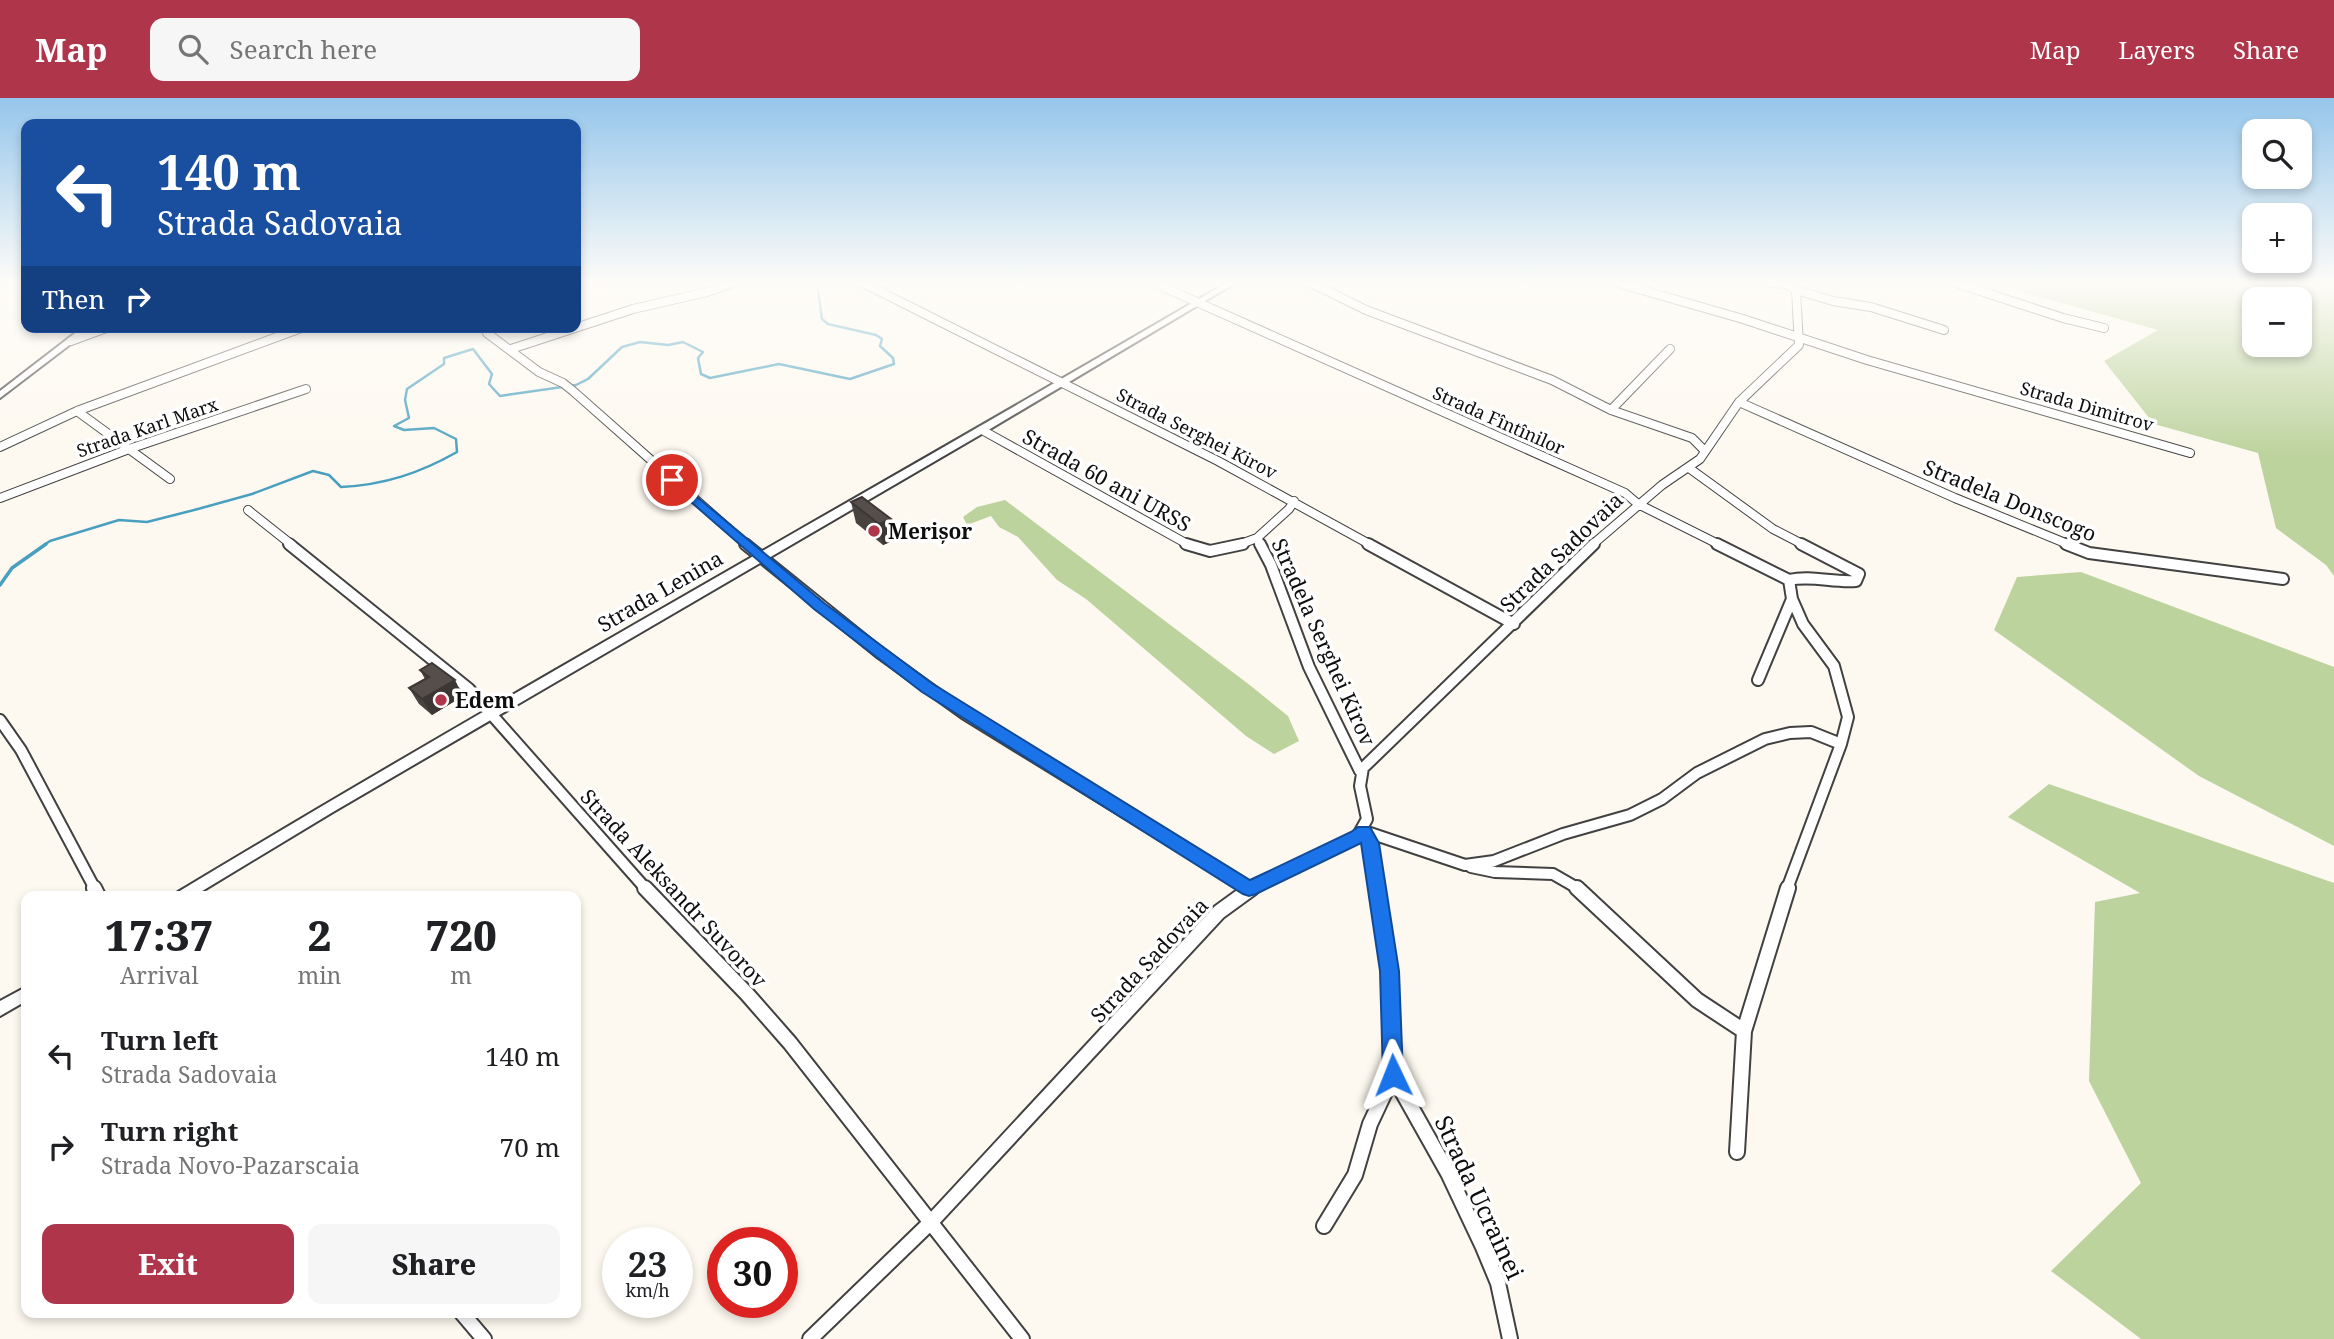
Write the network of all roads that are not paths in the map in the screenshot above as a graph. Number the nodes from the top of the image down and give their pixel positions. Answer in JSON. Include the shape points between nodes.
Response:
{"nodes":[{"id":1,"x":74,"y":340,"type":"edge"},
{"id":2,"x":269,"y":340,"type":"edge"},
{"id":3,"x":497,"y":340,"type":"edge"},
{"id":4,"x":539,"y":340,"type":"edge"},
{"id":5,"x":976,"y":340,"type":"edge"},
{"id":6,"x":1132,"y":340,"type":"edge"},
{"id":7,"x":1279,"y":340,"type":"edge"},
{"id":8,"x":1445,"y":340,"type":"edge"},
{"id":9,"x":1801,"y":340,"type":"edge"},
{"id":10,"x":1804,"y":340,"type":"edge"},
{"id":11,"x":71,"y":341,"type":"joint"},
{"id":12,"x":511,"y":349,"type":"junction"},
{"id":13,"x":1670,"y":349,"type":"dead end"},
{"id":14,"x":1061,"y":382,"type":"junction"},
{"id":15,"x":306,"y":390,"type":"dead end"},
{"id":16,"x":0,"y":395,"type":"edge"},
{"id":17,"x":1739,"y":402,"type":"junction"},
{"id":18,"x":1611,"y":410,"type":"junction"},
{"id":19,"x":77,"y":411,"type":"junction"},
{"id":20,"x":982,"y":430,"type":"junction"},
{"id":21,"x":0,"y":447,"type":"edge"},
{"id":22,"x":129,"y":449,"type":"junction"},
{"id":23,"x":1704,"y":451,"type":"junction"},
{"id":24,"x":2190,"y":453,"type":"dead end"},
{"id":25,"x":1689,"y":468,"type":"junction"},
{"id":26,"x":170,"y":479,"type":"dead end"},
{"id":27,"x":0,"y":498,"type":"edge"},
{"id":28,"x":1294,"y":501,"type":"junction"},
{"id":29,"x":1639,"y":504,"type":"junction"},
{"id":30,"x":247,"y":510,"type":"dead end"},
{"id":31,"x":1257,"y":538,"type":"junction"},
{"id":32,"x":762,"y":556,"type":"junction"},
{"id":33,"x":2283,"y":579,"type":"dead end"},
{"id":34,"x":1789,"y":580,"type":"junction"},
{"id":35,"x":1792,"y":599,"type":"junction"},
{"id":36,"x":1514,"y":624,"type":"junction"},
{"id":37,"x":1758,"y":680,"type":"dead end"},
{"id":38,"x":492,"y":713,"type":"junction"},
{"id":39,"x":0,"y":720,"type":"edge"},
{"id":40,"x":1841,"y":744,"type":"junction"},
{"id":41,"x":1360,"y":771,"type":"junction"},
{"id":42,"x":1364,"y":831,"type":"junction"},
{"id":43,"x":1465,"y":865,"type":"junction"},
{"id":44,"x":1249,"y":889,"type":"junction"},
{"id":45,"x":95,"y":891,"type":"edge"},
{"id":46,"x":191,"y":891,"type":"edge"},
{"id":47,"x":21,"y":996,"type":"edge"},
{"id":48,"x":0,"y":1009,"type":"edge"},
{"id":49,"x":1744,"y":1031,"type":"junction"},
{"id":50,"x":1393,"y":1075,"type":"junction"},
{"id":51,"x":1737,"y":1152,"type":"dead end"},
{"id":52,"x":932,"y":1221,"type":"junction"},
{"id":53,"x":1324,"y":1226,"type":"dead end"},
{"id":54,"x":466,"y":1318,"type":"edge"},
{"id":55,"x":484,"y":1339,"type":"edge"},
{"id":56,"x":810,"y":1339,"type":"edge"},
{"id":57,"x":1022,"y":1339,"type":"edge"},
{"id":58,"x":1510,"y":1339,"type":"edge"}],
"edges":[{"from":1,"to":11,"type":"street"},
{"from":2,"to":19,"type":"street"},
{"from":3,"to":12,"type":"street"},
{"from":4,"to":12,"type":"street"},
{"from":5,"to":14,"type":"street","name":"Strada Serghei Kirov"},
{"from":6,"to":14,"type":"street","name":"Strada Lenina"},
{"from":7,"to":29,"type":"street","name":"Strada Fîntînilor","via":[[1625,493]]},
{"from":8,"to":18,"type":"street","via":[[1552,380]]},
{"from":9,"to":17,"type":"street","name":"Strada Sadovaia","via":[[1795,352]]},
{"from":10,"to":24,"type":"street","name":"Strada Dimitrov"},
{"from":11,"to":16,"type":"street"},
{"from":12,"to":32,"type":"street","via":[[573,391]]},
{"from":13,"to":18,"type":"street"},
{"from":14,"to":20,"type":"street","name":"Strada Lenina"},
{"from":14,"to":28,"type":"street","name":"Strada Serghei Kirov"},
{"from":15,"to":22,"type":"street","name":"Strada Karl Marx"},
{"from":17,"to":23,"type":"street","name":"Strada Sadovaia"},
{"from":17,"to":33,"type":"street","name":"Stradela Donscogo","via":[[2089,553]]},
{"from":18,"to":23,"type":"street","via":[[1692,438]]},
{"from":19,"to":21,"type":"street"},
{"from":19,"to":22,"type":"street"},
{"from":20,"to":31,"type":"street","name":"Strada 60 ani URSS","via":[[1194,548],[1219,551]]},
{"from":20,"to":32,"type":"street","name":"Strada Lenina"},
{"from":22,"to":26,"type":"street"},
{"from":22,"to":27,"type":"street","name":"Strada Karl Marx"},
{"from":23,"to":25,"type":"street","name":"Strada Sadovaia"},
{"from":25,"to":29,"type":"street","name":"Strada Sadovaia"},
{"from":25,"to":34,"type":"street","via":[[1773,528],[1860,574],[1856,581],[1841,583],[1803,576]]},
{"from":28,"to":31,"type":"street","name":"Stradela Serghei Kirov"},
{"from":28,"to":36,"type":"street","name":"Strada Serghei Kirov"},
{"from":29,"to":34,"type":"street","name":"Strada Fîntînilor"},
{"from":29,"to":36,"type":"street","name":"Strada Sadovaia"},
{"from":30,"to":38,"type":"street","name":"Strada Aleksandr Suvorov","via":[[469,689]]},
{"from":31,"to":41,"type":"street","name":"Stradela Serghei Kirov","via":[[1309,667]]},
{"from":32,"to":38,"type":"street","name":"Strada Lenina"},
{"from":32,"to":44,"type":"street","via":[[819,606],[928,688]]},
{"from":34,"to":35,"type":"street"},
{"from":35,"to":37,"type":"street"},
{"from":35,"to":40,"type":"street","via":[[1803,624],[1834,666],[1848,717]]},
{"from":36,"to":41,"type":"street","name":"Strada Sadovaia"},
{"from":38,"to":46,"type":"street","name":"Strada Lenina"},
{"from":38,"to":52,"type":"street","name":"Strada Aleksandr Suvorov","via":[[599,839],[788,1040]]},
{"from":39,"to":45,"type":"street","via":[[32,770]]},
{"from":40,"to":43,"type":"street","via":[[1811,732],[1765,739],[1697,773],[1630,816]]},
{"from":40,"to":49,"type":"street","via":[[1790,881]]},
{"from":41,"to":42,"type":"street","via":[[1368,816]]},
{"from":42,"to":43,"type":"street"},
{"from":42,"to":44,"type":"street","name":"Strada Sadovaia"},
{"from":42,"to":50,"type":"street","name":"Strada Ucrainei","via":[[1370,843],[1390,971]]},
{"from":43,"to":49,"type":"street","via":[[1495,872],[1553,874],[1570,883],[1697,1000]]},
{"from":44,"to":52,"type":"street","name":"Strada Sadovaia","via":[[1219,912]]},
{"from":47,"to":48,"type":"street"},
{"from":49,"to":51,"type":"street"},
{"from":50,"to":53,"type":"street","via":[[1370,1124],[1355,1175]]},
{"from":50,"to":58,"type":"street","name":"Strada Ucrainei","via":[[1483,1247],[1498,1283]]},
{"from":52,"to":56,"type":"street","name":"Strada Sadovaia"},
{"from":52,"to":57,"type":"street","name":"Strada Aleksandr Suvorov"},
{"from":54,"to":55,"type":"street"}]}
